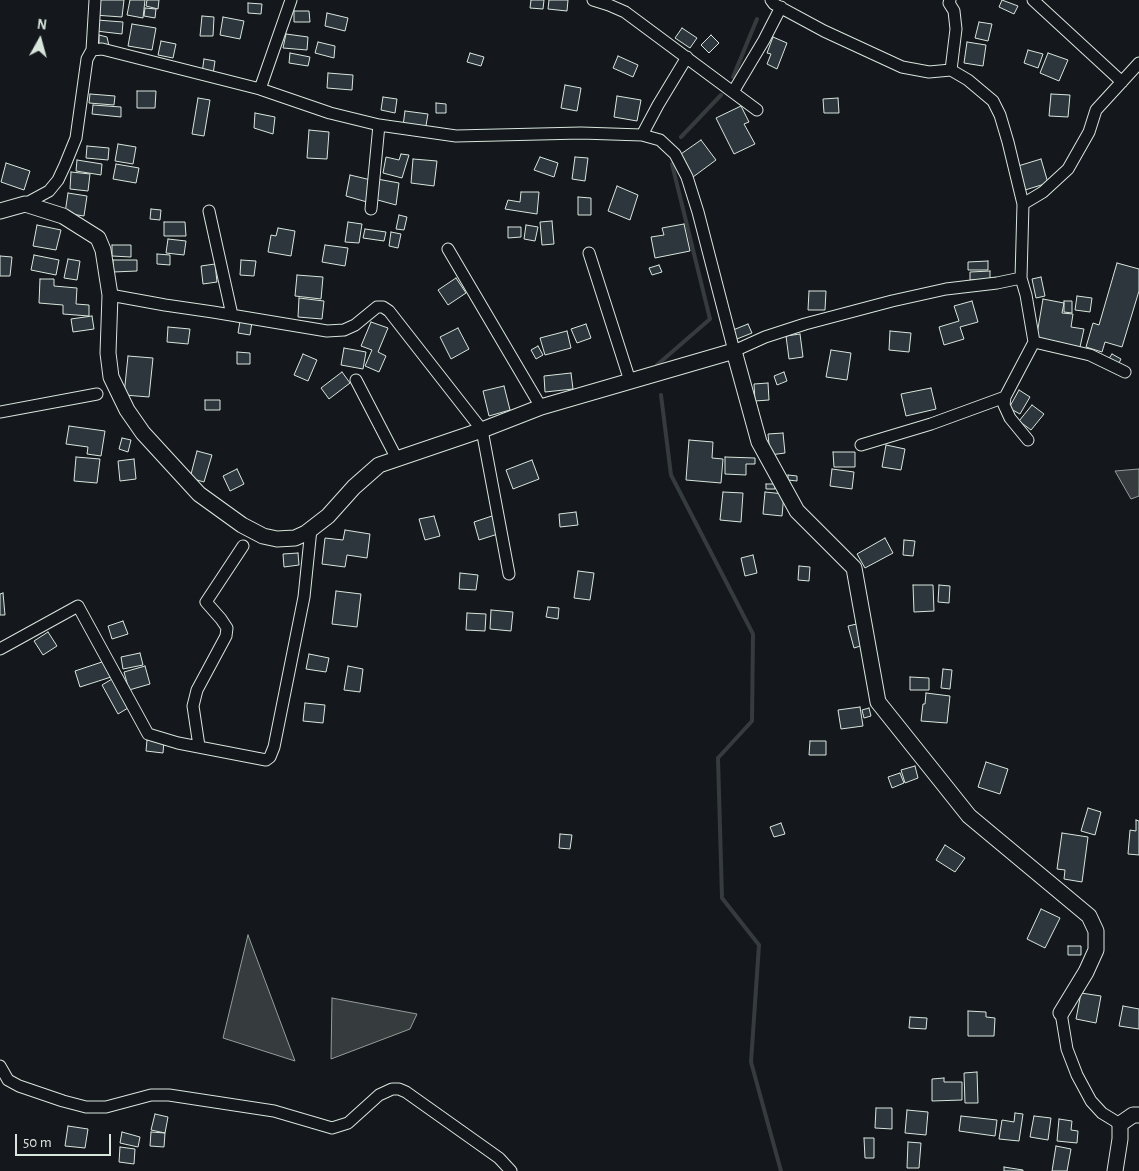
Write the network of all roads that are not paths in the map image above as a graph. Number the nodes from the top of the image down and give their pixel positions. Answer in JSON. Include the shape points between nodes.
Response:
{"nodes":[{"id":1,"x":95,"y":0,"type":"edge"},
{"id":2,"x":291,"y":0,"type":"edge"},
{"id":3,"x":593,"y":0,"type":"edge"},
{"id":4,"x":771,"y":0,"type":"edge"},
{"id":5,"x":950,"y":0,"type":"edge"},
{"id":6,"x":1033,"y":0,"type":"edge"},
{"id":7,"x":612,"y":2,"type":"edge"},
{"id":8,"x":780,"y":7,"type":"junction"},
{"id":9,"x":92,"y":50,"type":"junction"},
{"id":10,"x":686,"y":57,"type":"junction"},
{"id":11,"x":1139,"y":63,"type":"edge"},
{"id":12,"x":951,"y":70,"type":"junction"},
{"id":13,"x":1122,"y":82,"type":"junction"},
{"id":14,"x":260,"y":89,"type":"junction"},
{"id":15,"x":734,"y":92,"type":"junction"},
{"id":16,"x":757,"y":110,"type":"dead end"},
{"id":17,"x":379,"y":125,"type":"junction"},
{"id":18,"x":642,"y":136,"type":"junction"},
{"id":19,"x":25,"y":204,"type":"junction"},
{"id":20,"x":1023,"y":204,"type":"junction"},
{"id":21,"x":371,"y":209,"type":"dead end"},
{"id":22,"x":0,"y":211,"type":"edge"},
{"id":23,"x":209,"y":211,"type":"dead end"},
{"id":24,"x":448,"y":249,"type":"dead end"},
{"id":25,"x":589,"y":253,"type":"dead end"},
{"id":26,"x":1021,"y":278,"type":"junction"},
{"id":27,"x":110,"y":295,"type":"junction"},
{"id":28,"x":232,"y":315,"type":"junction"},
{"id":29,"x":1034,"y":342,"type":"junction"},
{"id":30,"x":734,"y":351,"type":"junction"},
{"id":31,"x":1125,"y":372,"type":"dead end"},
{"id":32,"x":356,"y":380,"type":"dead end"},
{"id":33,"x":630,"y":381,"type":"junction"},
{"id":34,"x":97,"y":394,"type":"dead end"},
{"id":35,"x":1005,"y":397,"type":"junction"},
{"id":36,"x":541,"y":406,"type":"junction"},
{"id":37,"x":0,"y":412,"type":"edge"},
{"id":38,"x":482,"y":430,"type":"junction"},
{"id":39,"x":1028,"y":440,"type":"dead end"},
{"id":40,"x":861,"y":445,"type":"dead end"},
{"id":41,"x":398,"y":459,"type":"junction"},
{"id":42,"x":311,"y":529,"type":"junction"},
{"id":43,"x":243,"y":546,"type":"dead end"},
{"id":44,"x":509,"y":574,"type":"dead end"},
{"id":45,"x":0,"y":649,"type":"edge"},
{"id":46,"x":199,"y":746,"type":"junction"},
{"id":47,"x":1061,"y":1013,"type":"joint"},
{"id":48,"x":0,"y":1066,"type":"edge"},
{"id":49,"x":4,"y":1081,"type":"edge"},
{"id":50,"x":1139,"y":1115,"type":"edge"},
{"id":51,"x":1120,"y":1124,"type":"junction"},
{"id":52,"x":511,"y":1171,"type":"edge"},
{"id":53,"x":1115,"y":1171,"type":"edge"}],
"edges":[{"from":1,"to":9,"type":"street"},
{"from":2,"to":14,"type":"street"},
{"from":3,"to":7,"type":"street"},
{"from":4,"to":8,"type":"street"},
{"from":5,"to":12,"type":"street","via":[[956,29]]},
{"from":6,"to":13,"type":"street"},
{"from":7,"to":10,"type":"street"},
{"from":8,"to":12,"type":"street","via":[[902,67],[929,72]]},
{"from":8,"to":15,"type":"street"},
{"from":9,"to":14,"type":"street","via":[[102,49]]},
{"from":9,"to":19,"type":"street","via":[[87,59],[76,138],[65,166],[49,191]]},
{"from":10,"to":15,"type":"street"},
{"from":10,"to":18,"type":"street"},
{"from":11,"to":13,"type":"street"},
{"from":12,"to":20,"type":"street","via":[[993,101],[1008,142]]},
{"from":13,"to":20,"type":"street","via":[[1096,110],[1089,132],[1068,169],[1043,192]]},
{"from":14,"to":17,"type":"street","via":[[330,113]]},
{"from":15,"to":16,"type":"street"},
{"from":17,"to":18,"type":"street","via":[[456,136],[581,133]]},
{"from":17,"to":21,"type":"street"},
{"from":18,"to":30,"type":"street","via":[[660,140],[675,154],[687,177]]},
{"from":19,"to":22,"type":"street"},
{"from":19,"to":27,"type":"street","via":[[63,216],[98,238]]},
{"from":20,"to":26,"type":"street"},
{"from":23,"to":28,"type":"street"},
{"from":24,"to":36,"type":"street"},
{"from":25,"to":33,"type":"street"},
{"from":26,"to":29,"type":"street"},
{"from":26,"to":30,"type":"street","via":[[946,289],[884,303],[805,324]]},
{"from":27,"to":28,"type":"street"},
{"from":27,"to":42,"type":"street","via":[[108,353],[111,377],[142,433],[199,494],[242,525],[262,536],[276,539],[295,538]]},
{"from":28,"to":38,"type":"street","via":[[327,331],[344,330],[377,307],[383,307]]},
{"from":29,"to":31,"type":"street","via":[[1090,354]]},
{"from":29,"to":35,"type":"street"},
{"from":30,"to":33,"type":"street"},
{"from":30,"to":47,"type":"street","via":[[759,442],[797,511],[854,568],[878,702],[969,816],[1089,916],[1096,931],[1096,950]]},
{"from":32,"to":41,"type":"street"},
{"from":33,"to":36,"type":"street"},
{"from":34,"to":37,"type":"street"},
{"from":35,"to":39,"type":"street","via":[[1004,405],[1010,418]]},
{"from":35,"to":40,"type":"street"},
{"from":36,"to":38,"type":"street"},
{"from":38,"to":41,"type":"street"},
{"from":38,"to":44,"type":"street"},
{"from":41,"to":42,"type":"street","via":[[379,466]]},
{"from":42,"to":46,"type":"street","via":[[304,596],[270,757],[256,759]]},
{"from":43,"to":46,"type":"street","via":[[206,602],[227,628],[195,698]]},
{"from":45,"to":46,"type":"street","via":[[78,606],[148,734]]},
{"from":47,"to":51,"type":"street","via":[[1067,1049],[1076,1075],[1091,1101],[1102,1113]]},
{"from":48,"to":49,"type":"street"},
{"from":49,"to":52,"type":"street","via":[[86,1107],[106,1107],[151,1095],[169,1095],[274,1112],[332,1128],[348,1123],[379,1095],[399,1089],[499,1158]]},
{"from":50,"to":51,"type":"street","via":[[1133,1115]]},
{"from":51,"to":53,"type":"street"}]}
